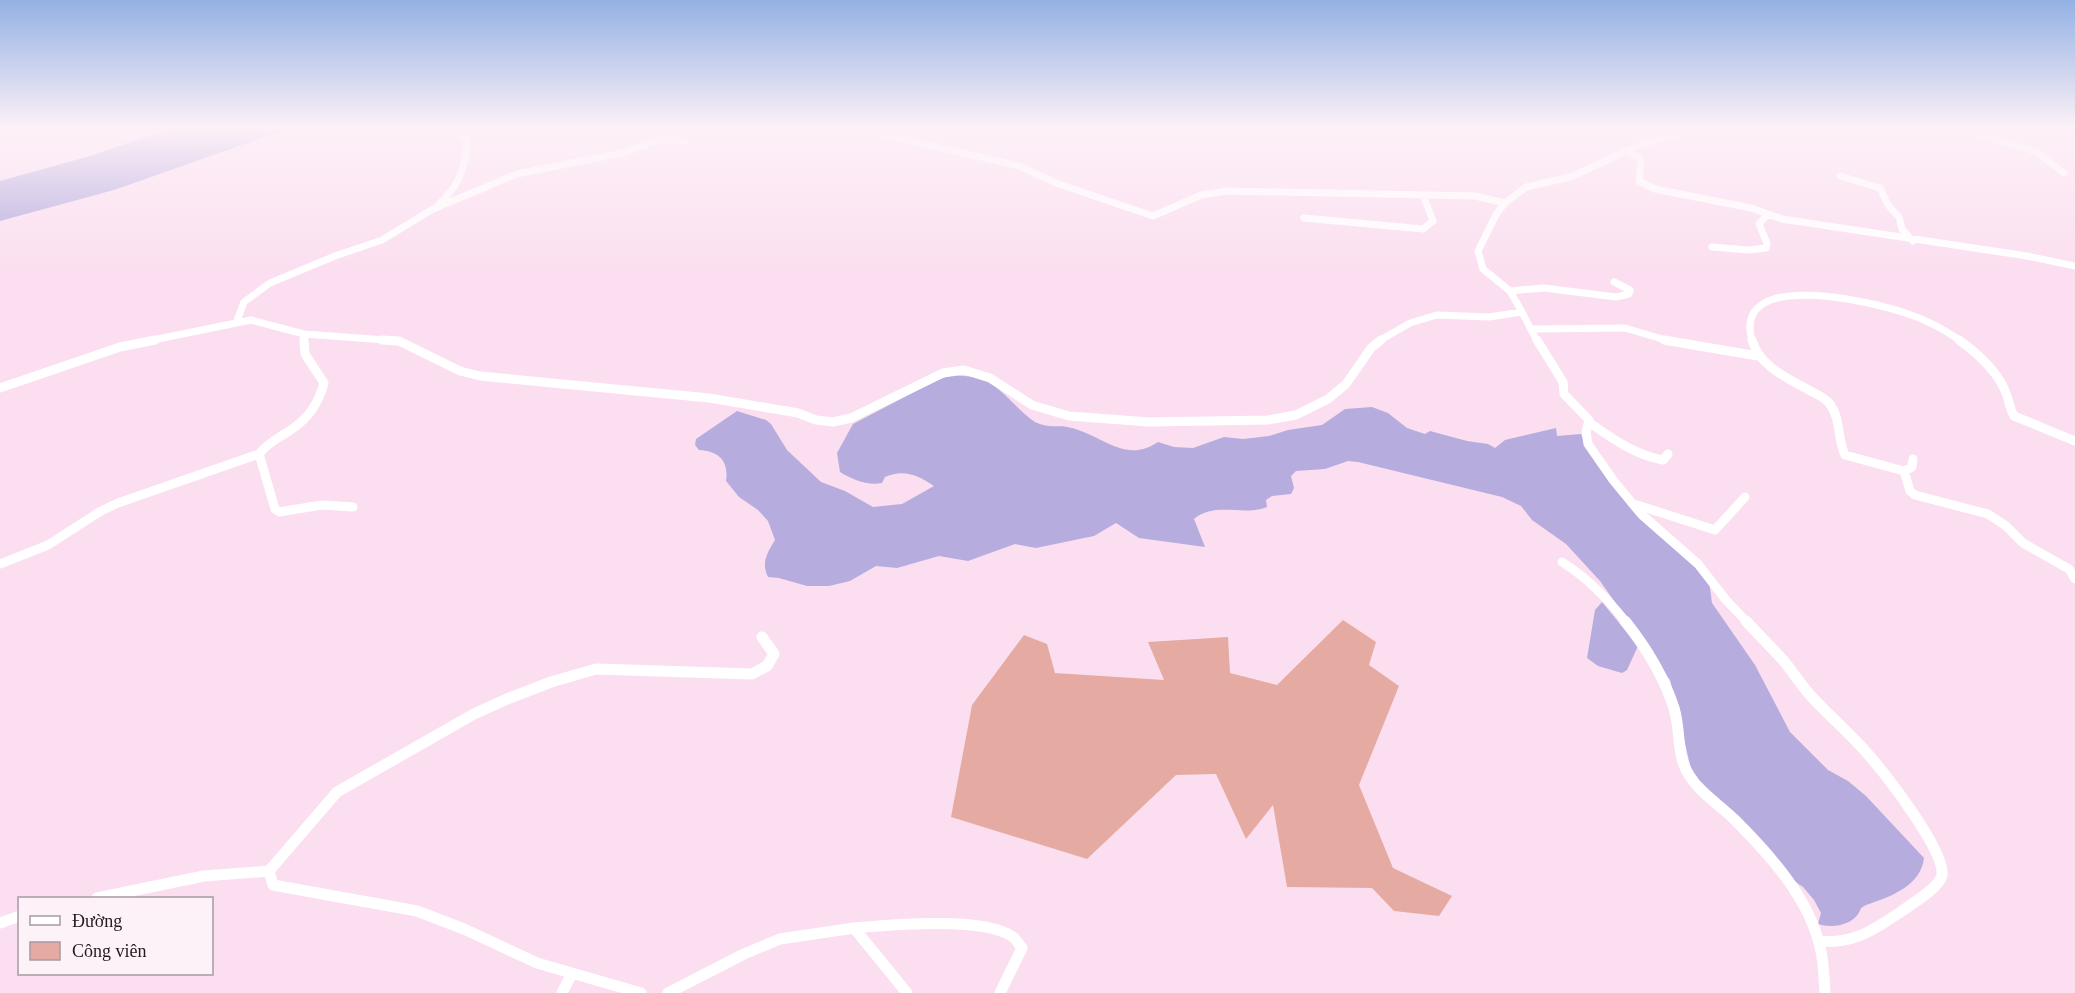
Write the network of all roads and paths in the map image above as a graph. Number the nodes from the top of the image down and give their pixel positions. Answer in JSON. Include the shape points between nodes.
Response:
{"nodes":[{"id":1,"x":462,"y":174,"type":"edge"},
{"id":2,"x":517,"y":174,"type":"edge"},
{"id":3,"x":1037,"y":174,"type":"edge"},
{"id":4,"x":1576,"y":174,"type":"edge"},
{"id":5,"x":1639,"y":174,"type":"edge"},
{"id":6,"x":1840,"y":176,"type":"dead end"},
{"id":7,"x":1423,"y":195,"type":"junction"},
{"id":8,"x":1505,"y":203,"type":"junction"},
{"id":9,"x":433,"y":209,"type":"junction"},
{"id":10,"x":1767,"y":215,"type":"junction"},
{"id":11,"x":1304,"y":218,"type":"dead end"},
{"id":12,"x":1913,"y":241,"type":"junction"},
{"id":13,"x":1712,"y":247,"type":"dead end"},
{"id":14,"x":2075,"y":266,"type":"edge"},
{"id":15,"x":1614,"y":282,"type":"dead end"},
{"id":16,"x":1510,"y":291,"type":"junction"},
{"id":17,"x":1522,"y":312,"type":"junction"},
{"id":18,"x":237,"y":321,"type":"junction"},
{"id":19,"x":1531,"y":329,"type":"junction"},
{"id":20,"x":304,"y":334,"type":"junction"},
{"id":21,"x":1758,"y":356,"type":"junction"},
{"id":22,"x":0,"y":388,"type":"edge"},
{"id":23,"x":1590,"y":423,"type":"junction"},
{"id":24,"x":2075,"y":441,"type":"edge"},
{"id":25,"x":259,"y":454,"type":"junction"},
{"id":26,"x":1668,"y":454,"type":"dead end"},
{"id":27,"x":1913,"y":459,"type":"dead end"},
{"id":28,"x":1904,"y":471,"type":"junction"},
{"id":29,"x":1745,"y":497,"type":"dead end"},
{"id":30,"x":1634,"y":504,"type":"junction"},
{"id":31,"x":353,"y":507,"type":"dead end"},
{"id":32,"x":1562,"y":562,"type":"dead end"},
{"id":33,"x":0,"y":564,"type":"edge"},
{"id":34,"x":2075,"y":579,"type":"edge"},
{"id":35,"x":762,"y":637,"type":"dead end"},
{"id":36,"x":270,"y":871,"type":"junction"},
{"id":37,"x":101,"y":897,"type":"edge"},
{"id":38,"x":18,"y":917,"type":"edge"},
{"id":39,"x":0,"y":923,"type":"edge"},
{"id":40,"x":854,"y":928,"type":"junction"},
{"id":41,"x":1819,"y":940,"type":"junction"},
{"id":42,"x":572,"y":973,"type":"junction"},
{"id":43,"x":562,"y":993,"type":"edge"},
{"id":44,"x":641,"y":993,"type":"edge"},
{"id":45,"x":668,"y":993,"type":"edge"},
{"id":46,"x":907,"y":993,"type":"edge"},
{"id":47,"x":1000,"y":993,"type":"edge"},
{"id":48,"x":1825,"y":993,"type":"edge"}],
"edges":[{"from":1,"to":9,"type":"street","via":[[450,194]]},
{"from":2,"to":9,"type":"street"},
{"from":3,"to":7,"type":"street","via":[[1157,216],[1202,195],[1227,190]]},
{"from":4,"to":8,"type":"street","via":[[1526,187]]},
{"from":5,"to":10,"type":"street","via":[[1643,185],[1751,208]]},
{"from":6,"to":12,"type":"street","via":[[1880,188]]},
{"from":7,"to":8,"type":"street","via":[[1474,196]]},
{"from":7,"to":11,"type":"street","via":[[1432,221],[1423,229]]},
{"from":8,"to":16,"type":"street","via":[[1478,251],[1483,269]]},
{"from":9,"to":18,"type":"street","via":[[382,240],[270,283],[244,302]]},
{"from":10,"to":12,"type":"street"},
{"from":10,"to":13,"type":"street","via":[[1759,224],[1766,248]]},
{"from":12,"to":14,"type":"street"},
{"from":15,"to":16,"type":"street","via":[[1628,287],[1629,294],[1610,297],[1544,288]]},
{"from":16,"to":17,"type":"street"},
{"from":17,"to":19,"type":"street"},
{"from":17,"to":20,"type":"street","via":[[1490,317],[1423,318],[1379,341],[1346,384],[1309,409],[1268,420],[1208,422],[1106,420],[1055,413],[1032,405],[990,378],[964,370],[926,379],[851,418],[827,422],[798,413],[709,398],[480,376],[460,371],[399,341]]},
{"from":18,"to":20,"type":"street","via":[[265,322]]},
{"from":18,"to":22,"type":"street","via":[[112,349]]},
{"from":19,"to":21,"type":"street","via":[[1625,328],[1678,344]]},
{"from":19,"to":23,"type":"street","via":[[1563,382],[1564,394]]},
{"from":20,"to":25,"type":"street","via":[[305,354],[324,383],[320,399],[305,422]]},
{"from":21,"to":24,"type":"street","via":[[1750,336],[1750,318],[1755,309],[1770,300],[1796,295],[1881,305],[1933,325],[1970,348],[2005,391],[2014,416]]},
{"from":21,"to":28,"type":"street","via":[[1772,371],[1828,401],[1838,422],[1845,455]]},
{"from":23,"to":26,"type":"street","via":[[1625,447],[1663,460]]},
{"from":23,"to":30,"type":"street","via":[[1586,432],[1588,444]]},
{"from":25,"to":31,"type":"street","via":[[279,512],[322,505]]},
{"from":25,"to":33,"type":"street","via":[[118,503],[48,545]]},
{"from":27,"to":28,"type":"street","via":[[1912,467]]},
{"from":28,"to":34,"type":"street","via":[[1915,495],[1988,514],[2023,543],[2069,569]]},
{"from":29,"to":30,"type":"street","via":[[1714,530]]},
{"from":30,"to":41,"type":"street","via":[[1698,564],[1811,696],[1866,753],[1935,848],[1942,875],[1923,896],[1878,927],[1851,939],[1836,943]]},
{"from":32,"to":41,"type":"street","via":[[1606,597],[1641,645],[1675,709],[1678,744],[1688,772],[1728,812],[1794,891]]},
{"from":35,"to":36,"type":"street","via":[[774,654],[772,661],[766,668],[747,675],[596,669],[551,682],[474,714],[337,792]]},
{"from":36,"to":37,"type":"street","via":[[199,875]]},
{"from":36,"to":42,"type":"street","via":[[273,885],[280,888],[417,910],[508,951]]},
{"from":38,"to":39,"type":"street"},
{"from":40,"to":45,"type":"street","via":[[780,939]]},
{"from":40,"to":46,"type":"street"},
{"from":40,"to":47,"type":"street","via":[[941,923],[971,925],[1015,938],[1022,948]]},
{"from":41,"to":48,"type":"street"},
{"from":42,"to":43,"type":"street"},
{"from":42,"to":44,"type":"street"}]}
